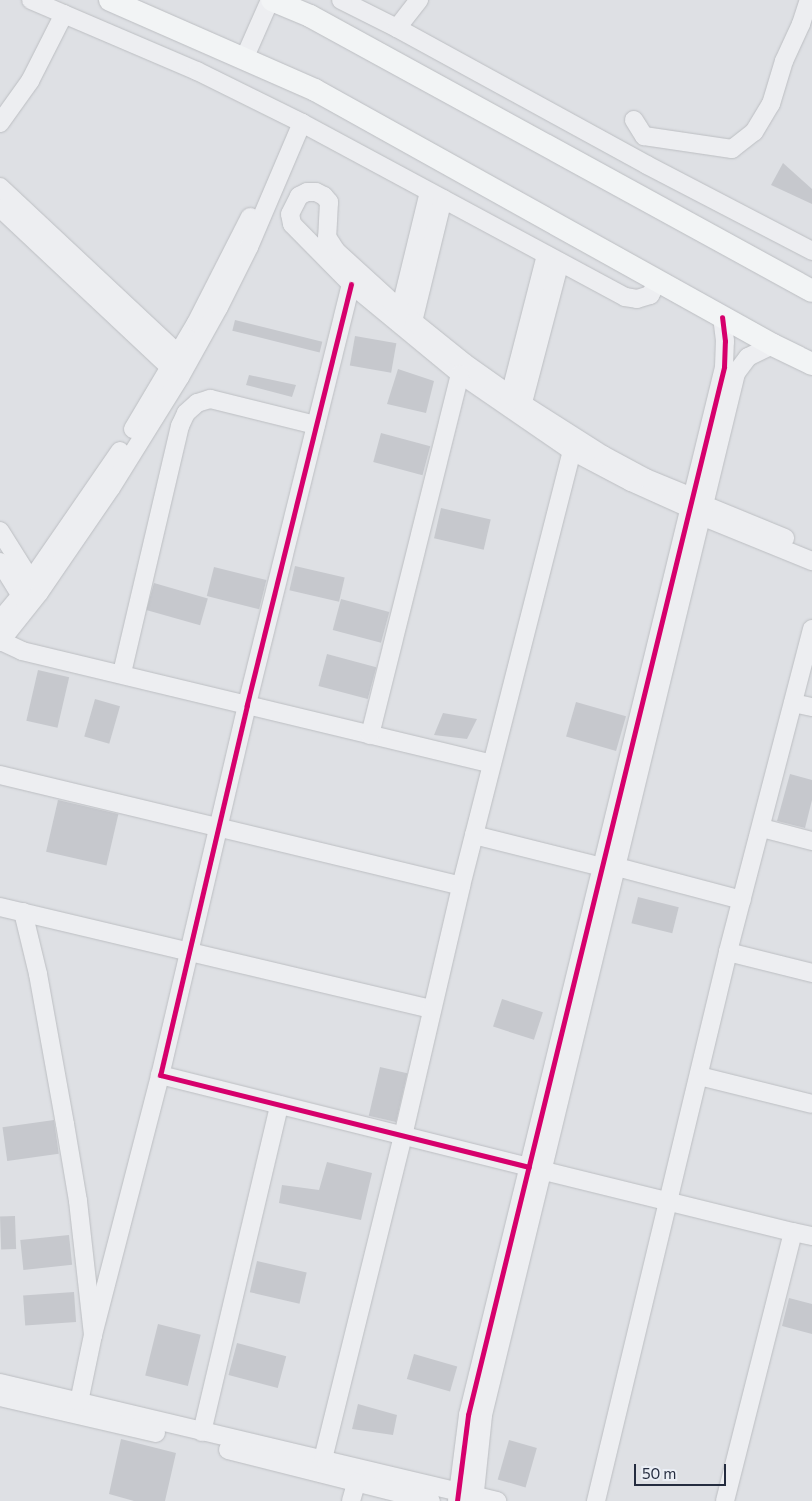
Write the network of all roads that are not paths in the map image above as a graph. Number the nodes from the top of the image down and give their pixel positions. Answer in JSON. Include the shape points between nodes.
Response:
{"nodes":[{"id":1,"x":31,"y":0,"type":"edge"},
{"id":2,"x":110,"y":0,"type":"edge"},
{"id":3,"x":271,"y":0,"type":"edge"},
{"id":4,"x":341,"y":0,"type":"edge"},
{"id":5,"x":419,"y":0,"type":"edge"},
{"id":6,"x":806,"y":1,"type":"edge"},
{"id":7,"x":58,"y":12,"type":"junction"},
{"id":8,"x":397,"y":28,"type":"junction"},
{"id":9,"x":244,"y":59,"type":"junction"},
{"id":10,"x":0,"y":102,"type":"edge"},
{"id":11,"x":296,"y":120,"type":"junction"},
{"id":12,"x":634,"y":120,"type":"dead end"},
{"id":13,"x":0,"y":123,"type":"edge"},
{"id":14,"x":0,"y":187,"type":"edge"},
{"id":15,"x":436,"y":195,"type":"junction"},
{"id":16,"x":0,"y":208,"type":"edge"},
{"id":17,"x":812,"y":251,"type":"edge"},
{"id":18,"x":553,"y":259,"type":"junction"},
{"id":19,"x":658,"y":281,"type":"junction"},
{"id":20,"x":351,"y":284,"type":"junction"},
{"id":21,"x":812,"y":291,"type":"edge"},
{"id":22,"x":722,"y":317,"type":"junction"},
{"id":23,"x":405,"y":322,"type":"junction"},
{"id":24,"x":773,"y":345,"type":"junction"},
{"id":25,"x":812,"y":364,"type":"edge"},
{"id":26,"x":179,"y":365,"type":"junction"},
{"id":27,"x":460,"y":374,"type":"junction"},
{"id":28,"x":515,"y":405,"type":"junction"},
{"id":29,"x":316,"y":425,"type":"junction"},
{"id":30,"x":572,"y":451,"type":"junction"},
{"id":31,"x":696,"y":506,"type":"junction"},
{"id":32,"x":0,"y":531,"type":"edge"},
{"id":33,"x":812,"y":549,"type":"edge"},
{"id":34,"x":812,"y":561,"type":"edge"},
{"id":35,"x":0,"y":562,"type":"edge"},
{"id":36,"x":29,"y":594,"type":"junction"},
{"id":37,"x":0,"y":620,"type":"edge"},
{"id":38,"x":812,"y":629,"type":"edge"},
{"id":39,"x":0,"y":641,"type":"edge"},
{"id":40,"x":122,"y":673,"type":"junction"},
{"id":41,"x":793,"y":703,"type":"junction"},
{"id":42,"x":247,"y":706,"type":"junction"},
{"id":43,"x":812,"y":707,"type":"edge"},
{"id":44,"x":370,"y":735,"type":"junction"},
{"id":45,"x":492,"y":764,"type":"junction"},
{"id":46,"x":0,"y":775,"type":"edge"},
{"id":47,"x":218,"y":827,"type":"junction"},
{"id":48,"x":762,"y":828,"type":"junction"},
{"id":49,"x":474,"y":835,"type":"junction"},
{"id":50,"x":812,"y":841,"type":"edge"},
{"id":51,"x":610,"y":867,"type":"junction"},
{"id":52,"x":461,"y":886,"type":"junction"},
{"id":53,"x":742,"y":900,"type":"junction"},
{"id":54,"x":0,"y":906,"type":"edge"},
{"id":55,"x":22,"y":912,"type":"junction"},
{"id":56,"x":188,"y":951,"type":"junction"},
{"id":57,"x":728,"y":952,"type":"junction"},
{"id":58,"x":812,"y":973,"type":"edge"},
{"id":59,"x":432,"y":1009,"type":"junction"},
{"id":60,"x":160,"y":1075,"type":"junction"},
{"id":61,"x":699,"y":1076,"type":"junction"},
{"id":62,"x":812,"y":1104,"type":"edge"},
{"id":63,"x":280,"y":1105,"type":"junction"},
{"id":64,"x":404,"y":1136,"type":"junction"},
{"id":65,"x":536,"y":1169,"type":"junction"},
{"id":66,"x":670,"y":1201,"type":"junction"},
{"id":67,"x":793,"y":1232,"type":"junction"},
{"id":68,"x":812,"y":1236,"type":"edge"},
{"id":69,"x":93,"y":1335,"type":"junction"},
{"id":70,"x":0,"y":1383,"type":"edge"},
{"id":71,"x":0,"y":1397,"type":"edge"},
{"id":72,"x":79,"y":1402,"type":"junction"},
{"id":73,"x":202,"y":1432,"type":"junction"},
{"id":74,"x":323,"y":1459,"type":"junction"},
{"id":75,"x":356,"y":1484,"type":"junction"},
{"id":76,"x":466,"y":1497,"type":"edge"},
{"id":77,"x":351,"y":1501,"type":"edge"},
{"id":78,"x":431,"y":1501,"type":"edge"},
{"id":79,"x":497,"y":1501,"type":"edge"},
{"id":80,"x":596,"y":1501,"type":"edge"},
{"id":81,"x":725,"y":1501,"type":"edge"}],
"edges":[{"from":1,"to":7,"type":"street"},
{"from":2,"to":9,"type":"main road"},
{"from":3,"to":9,"type":"street"},
{"from":3,"to":21,"type":"main road","via":[[310,16]]},
{"from":4,"to":8,"type":"street"},
{"from":5,"to":8,"type":"street"},
{"from":6,"to":12,"type":"street","via":[[802,24],[784,61],[771,104],[754,132],[732,149],[644,136]]},
{"from":7,"to":10,"type":"street"},
{"from":7,"to":11,"type":"street","via":[[197,71]]},
{"from":7,"to":13,"type":"street","via":[[30,81]]},
{"from":8,"to":17,"type":"street"},
{"from":9,"to":19,"type":"main road","via":[[315,90]]},
{"from":11,"to":15,"type":"street"},
{"from":11,"to":26,"type":"street","via":[[249,246]]},
{"from":14,"to":26,"type":"street"},
{"from":15,"to":18,"type":"street"},
{"from":15,"to":23,"type":"street"},
{"from":16,"to":26,"type":"street"},
{"from":18,"to":19,"type":"street","via":[[626,297],[637,299],[650,295]]},
{"from":18,"to":28,"type":"street"},
{"from":19,"to":22,"type":"main road"},
{"from":20,"to":23,"type":"street"},
{"from":20,"to":23,"type":"street","via":[[292,224],[290,214],[299,196],[307,192],[324,196],[329,202],[327,237],[330,243]]},
{"from":20,"to":29,"type":"street"},
{"from":22,"to":24,"type":"main road"},
{"from":22,"to":31,"type":"street","via":[[726,340],[724,367]]},
{"from":23,"to":27,"type":"street"},
{"from":23,"to":28,"type":"street","via":[[465,363]]},
{"from":24,"to":25,"type":"main road"},
{"from":24,"to":31,"type":"street","via":[[748,357],[736,373]]},
{"from":26,"to":36,"type":"street","via":[[111,488]]},
{"from":27,"to":28,"type":"street"},
{"from":27,"to":44,"type":"street"},
{"from":28,"to":30,"type":"street"},
{"from":28,"to":31,"type":"street"},
{"from":29,"to":40,"type":"street","via":[[210,399],[197,403],[186,413],[180,426]]},
{"from":29,"to":42,"type":"street"},
{"from":30,"to":31,"type":"street","via":[[631,482]]},
{"from":30,"to":45,"type":"street"},
{"from":31,"to":33,"type":"street"},
{"from":31,"to":34,"type":"street"},
{"from":31,"to":51,"type":"street"},
{"from":32,"to":36,"type":"street"},
{"from":35,"to":36,"type":"street"},
{"from":36,"to":37,"type":"street"},
{"from":36,"to":39,"type":"street"},
{"from":38,"to":41,"type":"street"},
{"from":39,"to":40,"type":"street","via":[[22,651]]},
{"from":40,"to":42,"type":"street"},
{"from":41,"to":43,"type":"street"},
{"from":41,"to":48,"type":"street"},
{"from":42,"to":44,"type":"street"},
{"from":42,"to":47,"type":"street"},
{"from":44,"to":45,"type":"street"},
{"from":45,"to":49,"type":"street"},
{"from":46,"to":47,"type":"street"},
{"from":47,"to":52,"type":"street"},
{"from":47,"to":56,"type":"street"},
{"from":48,"to":50,"type":"street"},
{"from":48,"to":53,"type":"street"},
{"from":49,"to":51,"type":"street"},
{"from":49,"to":52,"type":"street"},
{"from":51,"to":53,"type":"street"},
{"from":51,"to":65,"type":"street"},
{"from":52,"to":59,"type":"street"},
{"from":53,"to":57,"type":"street"},
{"from":54,"to":55,"type":"street"},
{"from":55,"to":56,"type":"street"},
{"from":55,"to":69,"type":"street","via":[[40,983],[66,1124]]},
{"from":56,"to":59,"type":"street"},
{"from":56,"to":60,"type":"street"},
{"from":57,"to":58,"type":"street"},
{"from":57,"to":61,"type":"street"},
{"from":59,"to":64,"type":"street"},
{"from":60,"to":63,"type":"street"},
{"from":60,"to":69,"type":"street"},
{"from":61,"to":62,"type":"street"},
{"from":61,"to":66,"type":"street"},
{"from":63,"to":64,"type":"street"},
{"from":63,"to":73,"type":"street"},
{"from":64,"to":65,"type":"street"},
{"from":64,"to":74,"type":"street"},
{"from":65,"to":66,"type":"street"},
{"from":65,"to":76,"type":"street","via":[[468,1415]]},
{"from":66,"to":67,"type":"street"},
{"from":66,"to":80,"type":"street"},
{"from":67,"to":68,"type":"street"},
{"from":67,"to":81,"type":"street"},
{"from":69,"to":72,"type":"street"},
{"from":70,"to":72,"type":"street"},
{"from":71,"to":75,"type":"street"},
{"from":72,"to":73,"type":"street"},
{"from":73,"to":74,"type":"street"},
{"from":74,"to":76,"type":"street"},
{"from":75,"to":77,"type":"street"},
{"from":75,"to":78,"type":"street"},
{"from":76,"to":79,"type":"street"}]}
